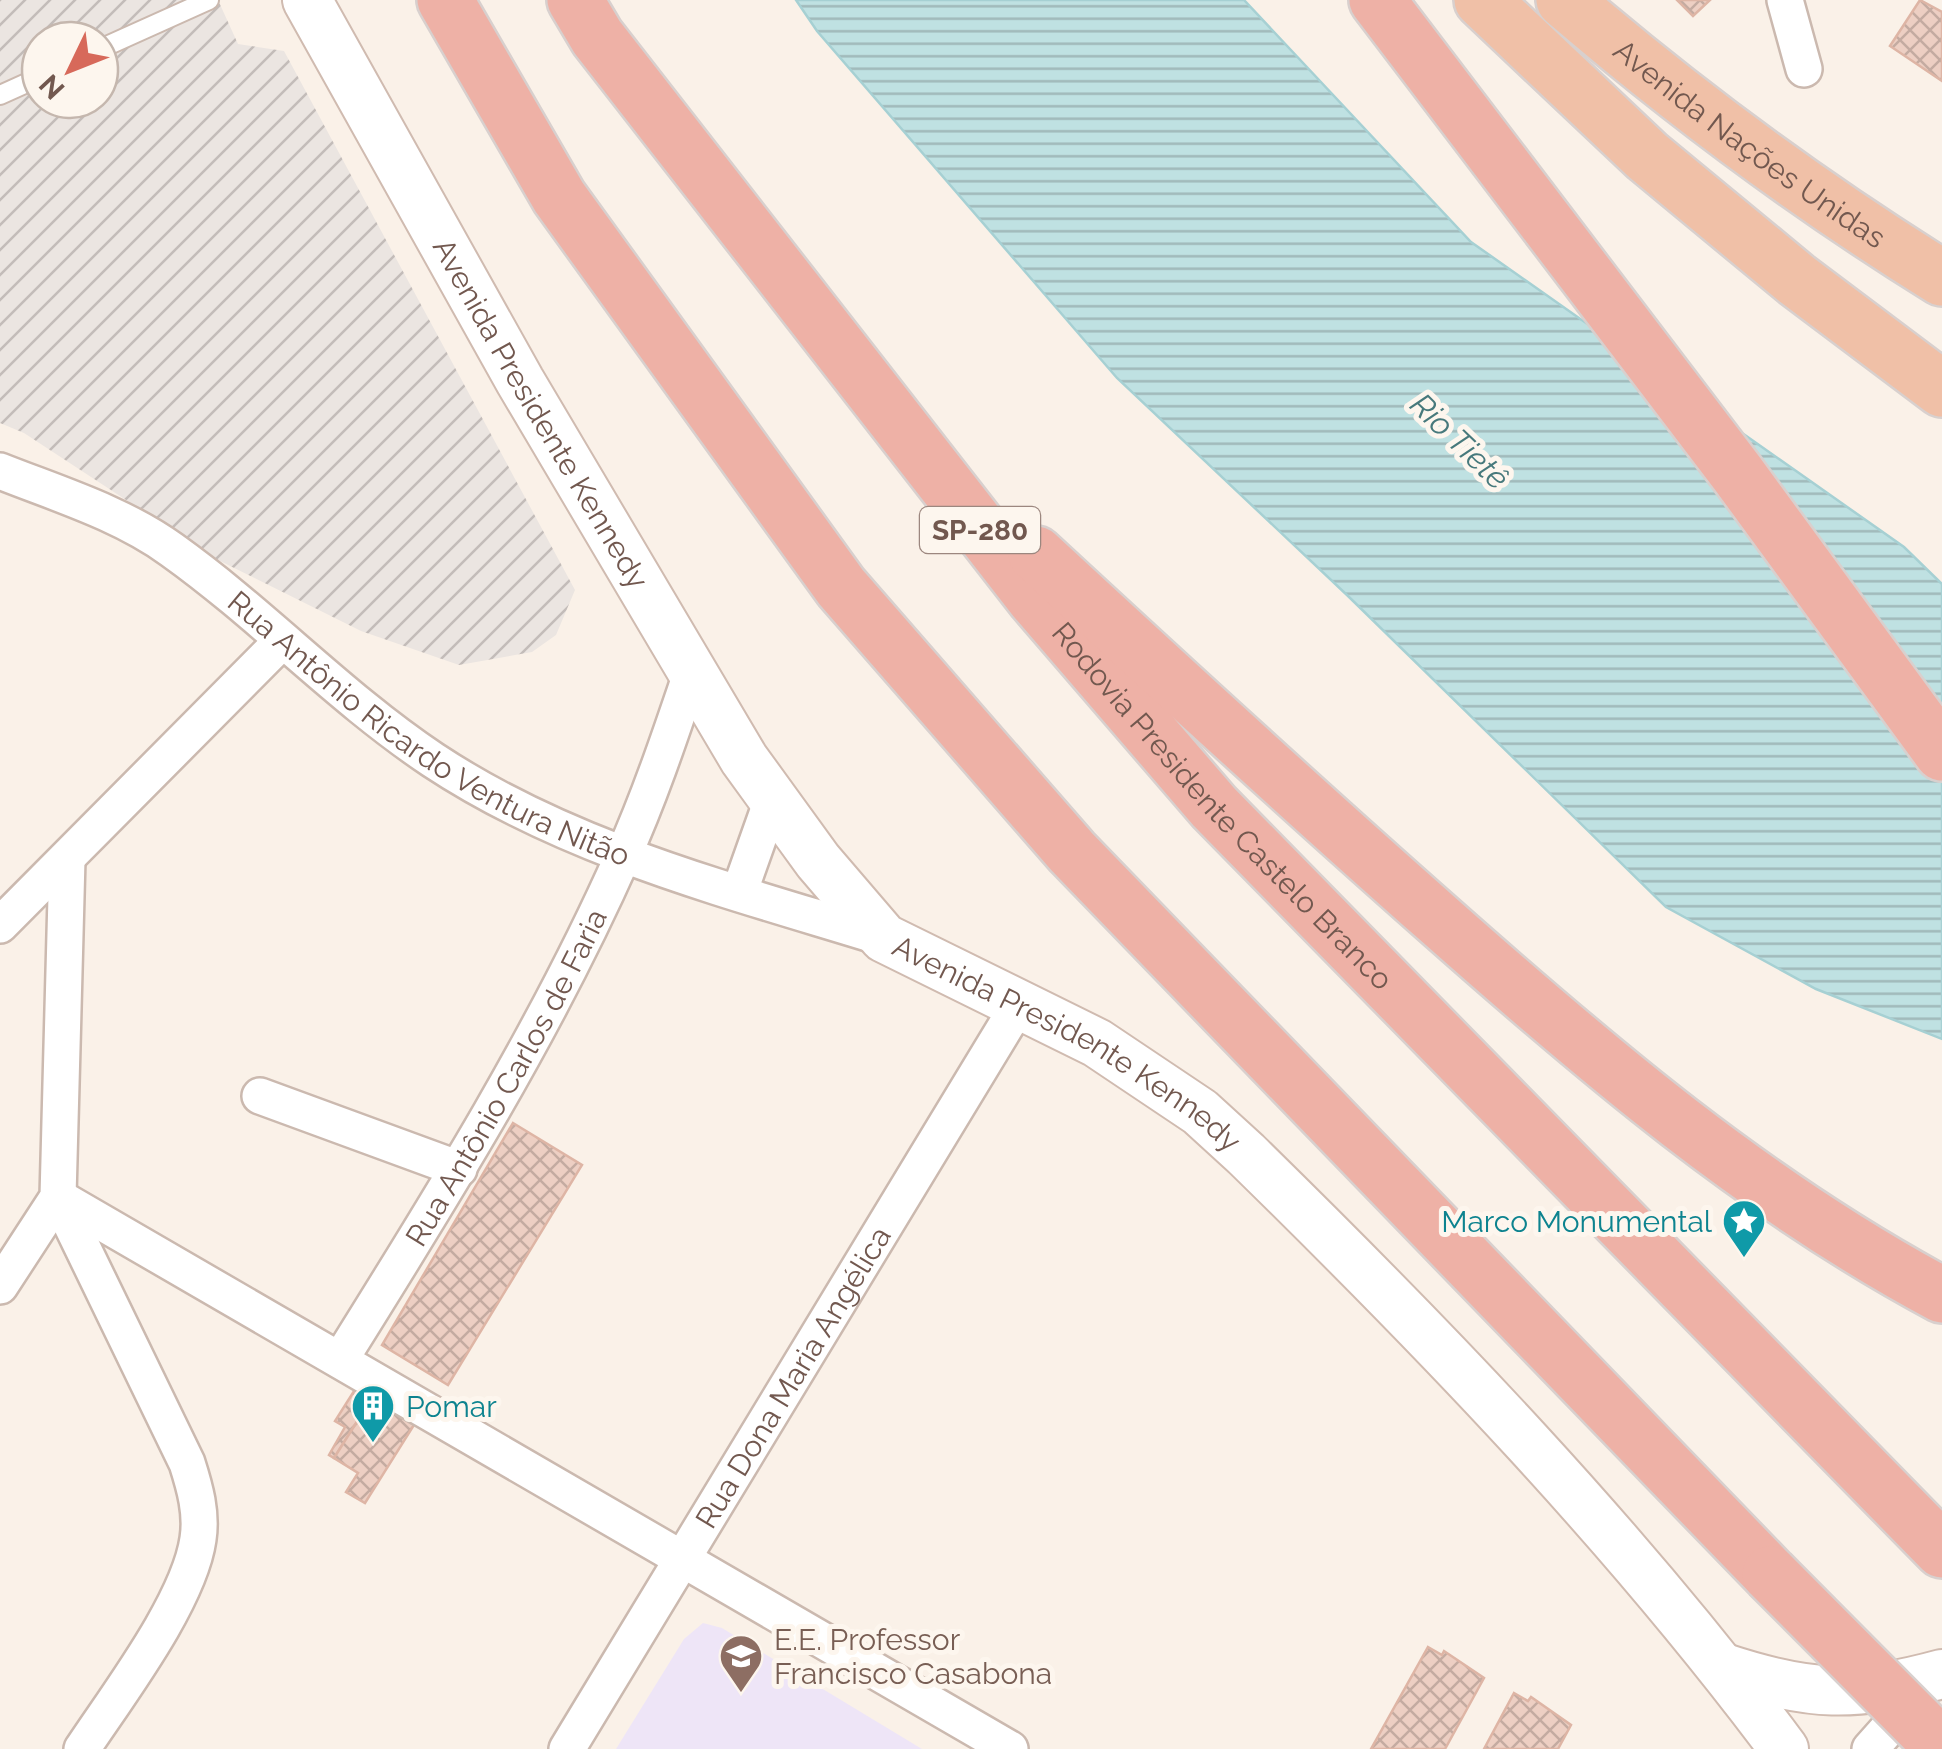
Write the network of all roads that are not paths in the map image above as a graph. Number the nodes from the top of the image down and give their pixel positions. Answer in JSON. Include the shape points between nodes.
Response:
{"nodes":[{"id":1,"x":209,"y":0,"type":"edge"},
{"id":2,"x":306,"y":0,"type":"edge"},
{"id":3,"x":575,"y":0,"type":"edge"},
{"id":4,"x":1378,"y":0,"type":"edge"},
{"id":5,"x":1482,"y":0,"type":"edge"},
{"id":6,"x":1564,"y":0,"type":"edge"},
{"id":7,"x":1785,"y":0,"type":"edge"},
{"id":8,"x":444,"y":2,"type":"edge"},
{"id":9,"x":120,"y":41,"type":"edge"},
{"id":10,"x":1804,"y":68,"type":"dead end"},
{"id":11,"x":1942,"y":278,"type":"edge"},
{"id":12,"x":1942,"y":389,"type":"edge"},
{"id":13,"x":898,"y":426,"type":"junction"},
{"id":14,"x":0,"y":472,"type":"edge"},
{"id":15,"x":282,"y":641,"type":"junction"},
{"id":16,"x":692,"y":671,"type":"junction"},
{"id":17,"x":1942,"y":754,"type":"edge"},
{"id":18,"x":772,"y":800,"type":"junction"},
{"id":19,"x":623,"y":857,"type":"junction"},
{"id":20,"x":67,"y":859,"type":"junction"},
{"id":21,"x":739,"y":893,"type":"junction"},
{"id":22,"x":0,"y":925,"type":"edge"},
{"id":23,"x":884,"y":938,"type":"junction"},
{"id":24,"x":1018,"y":1006,"type":"junction"},
{"id":25,"x":260,"y":1096,"type":"dead end"},
{"id":26,"x":459,"y":1168,"type":"junction"},
{"id":27,"x":58,"y":1197,"type":"junction"},
{"id":28,"x":146,"y":1248,"type":"junction"},
{"id":29,"x":100,"y":1283,"type":"junction"},
{"id":30,"x":0,"y":1286,"type":"edge"},
{"id":31,"x":1942,"y":1295,"type":"edge"},
{"id":32,"x":340,"y":1360,"type":"junction"},
{"id":33,"x":1942,"y":1550,"type":"edge"},
{"id":34,"x":685,"y":1560,"type":"junction"},
{"id":35,"x":1724,"y":1668,"type":"junction"},
{"id":36,"x":1938,"y":1675,"type":"edge"},
{"id":37,"x":1942,"y":1746,"type":"edge"},
{"id":38,"x":82,"y":1749,"type":"edge"},
{"id":39,"x":567,"y":1749,"type":"edge"},
{"id":40,"x":1010,"y":1749,"type":"edge"},
{"id":41,"x":1784,"y":1749,"type":"edge"},
{"id":42,"x":1870,"y":1749,"type":"edge"}],
"edges":[{"from":1,"to":9,"type":"lane"},
{"from":2,"to":16,"type":"main road","name":"Avenida Presidente Kennedy"},
{"from":3,"to":13,"type":"highway","name":"Rodovia Presidente Castelo Branco","number":"SP-280"},
{"from":4,"to":17,"type":"highway"},
{"from":5,"to":12,"type":"highway","via":[[1647,156]]},
{"from":6,"to":11,"type":"highway","name":"Avenida Nações Unidas","via":[[1662,84],[1852,222]]},
{"from":7,"to":10,"type":"street"},
{"from":8,"to":37,"type":"highway","bridge":true,"via":[[558,197],[841,586],[1072,852]]},
{"from":13,"to":31,"type":"highway","via":[[1289,788],[1622,1079],[1794,1208]]},
{"from":13,"to":33,"type":"highway","name":"Rodovia Presidente Castelo Branco","number":"SP-280","via":[[1034,599],[1214,807]]},
{"from":14,"to":15,"type":"street","name":"Rua Antônio Ricardo Ventura Nitão","via":[[148,536]]},
{"from":15,"to":19,"type":"street","name":"Rua Antônio Ricardo Ventura Nitão","via":[[432,760]]},
{"from":15,"to":20,"type":"street"},
{"from":16,"to":18,"type":"main road","name":"Avenida Presidente Kennedy"},
{"from":16,"to":19,"type":"street","name":"Rua Antônio Carlos de Faria"},
{"from":18,"to":21,"type":"street"},
{"from":18,"to":23,"type":"main road","name":"Avenida Presidente Kennedy"},
{"from":19,"to":21,"type":"street","name":"Rua Antônio Ricardo Ventura Nitão"},
{"from":19,"to":26,"type":"street","name":"Rua Antônio Carlos de Faria"},
{"from":20,"to":22,"type":"street"},
{"from":20,"to":27,"type":"street"},
{"from":21,"to":23,"type":"street","name":"Rua Antônio Ricardo Ventura Nitão"},
{"from":23,"to":24,"type":"main road","name":"Avenida Presidente Kennedy"},
{"from":24,"to":34,"type":"street","name":"Rua Dona Maria Angélica"},
{"from":24,"to":35,"type":"main road","name":"Avenida Presidente Kennedy","via":[[1097,1043],[1165,1086],[1246,1154],[1518,1435]]},
{"from":25,"to":26,"type":"street"},
{"from":26,"to":32,"type":"street","name":"Rua Antônio Carlos de Faria"},
{"from":27,"to":28,"type":"street"},
{"from":27,"to":29,"type":"street"},
{"from":27,"to":30,"type":"street"},
{"from":28,"to":29,"type":"street","via":[[109,1257]]},
{"from":28,"to":32,"type":"street"},
{"from":29,"to":38,"type":"street","via":[[187,1463],[197,1496],[198,1538],[171,1606]]},
{"from":32,"to":34,"type":"street"},
{"from":34,"to":39,"type":"street","name":"Rua Dona Maria Angélica"},
{"from":34,"to":40,"type":"street"},
{"from":35,"to":36,"type":"main road","via":[[1803,1691],[1846,1692]]},
{"from":35,"to":41,"type":"main road","name":"Avenida Presidente Kennedy"},
{"from":36,"to":42,"type":"street"}]}
